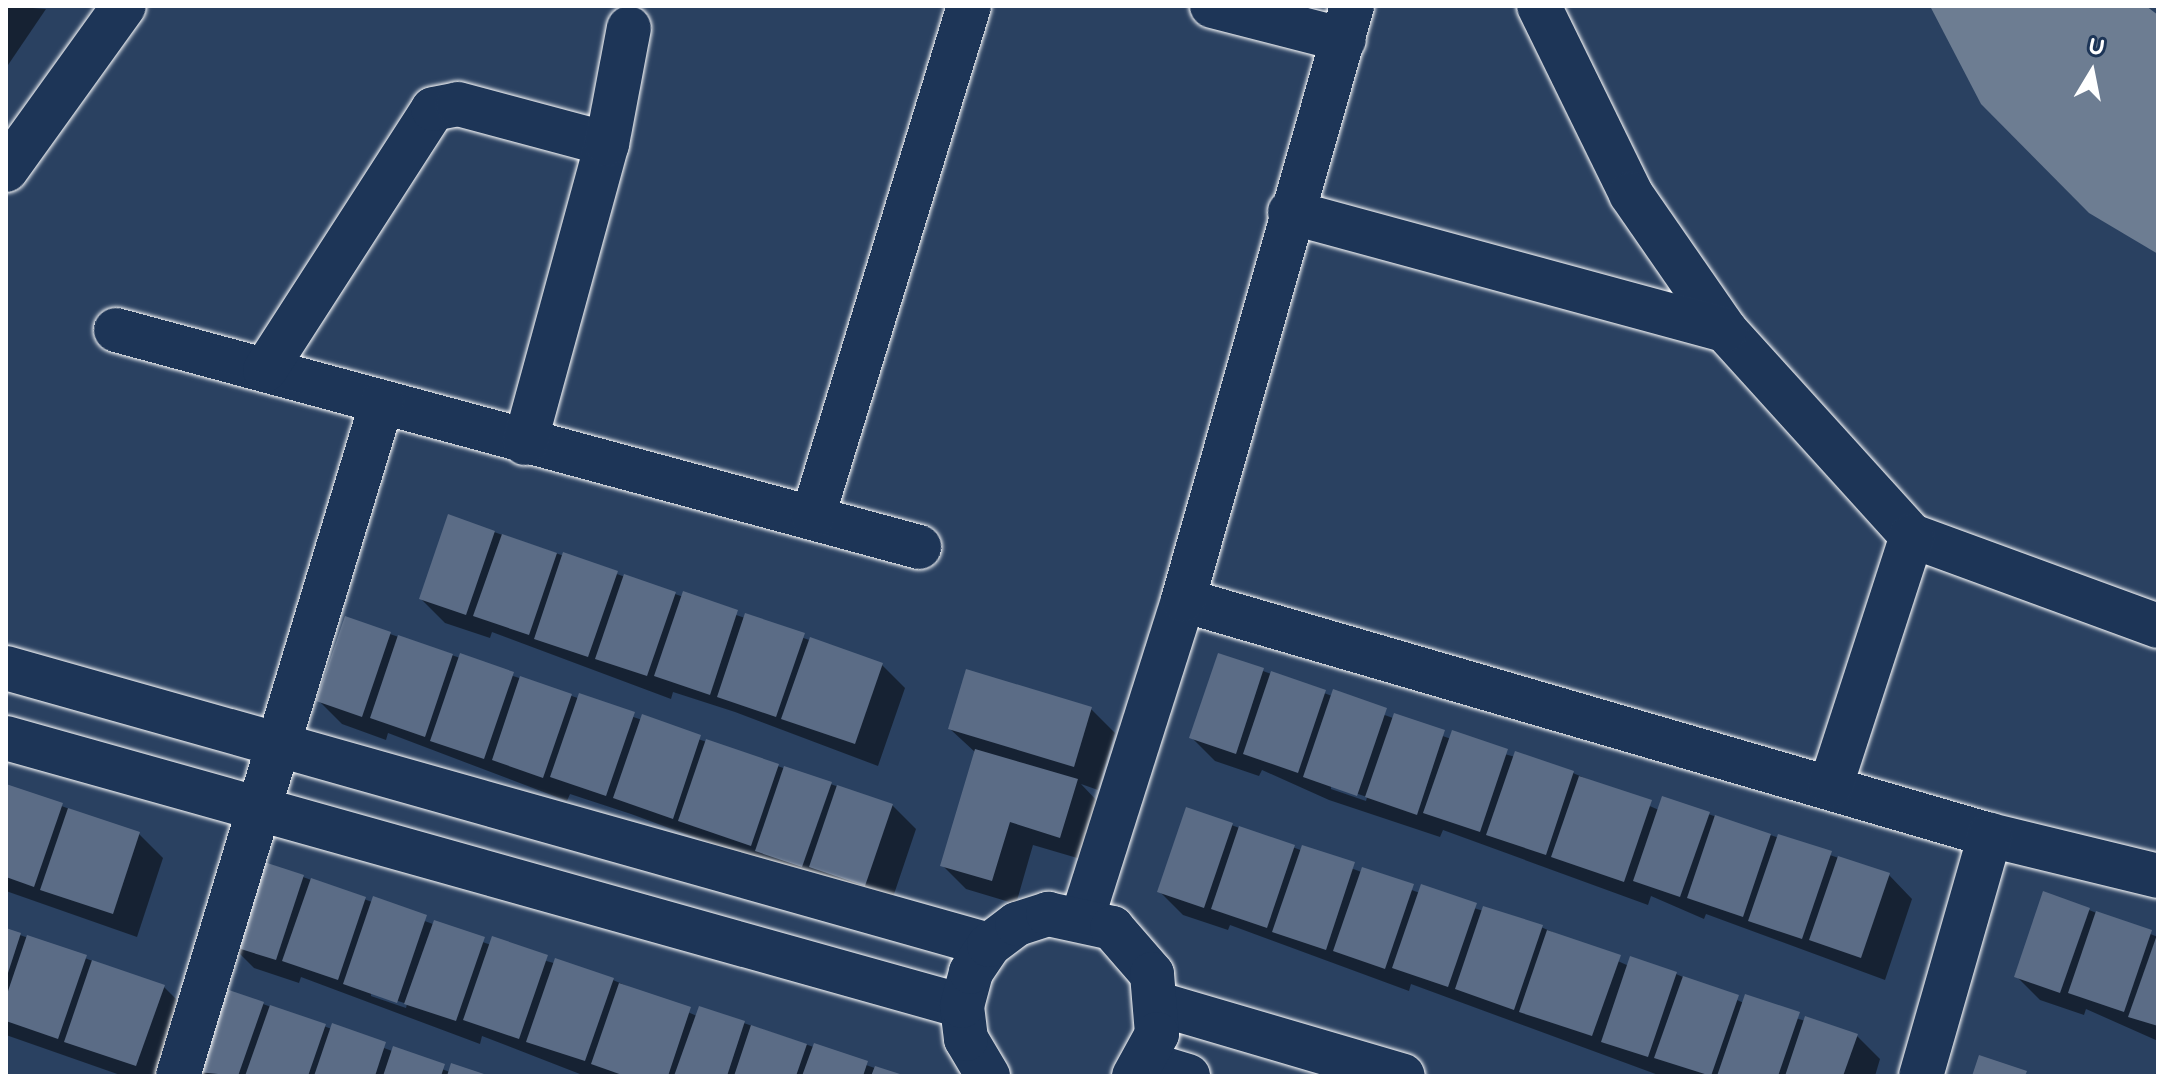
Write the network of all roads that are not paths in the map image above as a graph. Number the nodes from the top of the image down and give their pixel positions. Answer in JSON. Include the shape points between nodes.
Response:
{"nodes":[{"id":1,"x":124,"y":6,"type":"edge"},
{"id":2,"x":969,"y":6,"type":"edge"},
{"id":3,"x":1212,"y":6,"type":"edge"},
{"id":4,"x":1539,"y":6,"type":"edge"},
{"id":5,"x":1348,"y":23,"type":"edge"},
{"id":6,"x":629,"y":28,"type":"dead end"},
{"id":7,"x":607,"y":144,"type":"junction"},
{"id":8,"x":6,"y":170,"type":"edge"},
{"id":9,"x":1290,"y":212,"type":"junction"},
{"id":10,"x":116,"y":330,"type":"dead end"},
{"id":11,"x":1725,"y":330,"type":"junction"},
{"id":12,"x":265,"y":370,"type":"junction"},
{"id":13,"x":382,"y":402,"type":"junction"},
{"id":14,"x":525,"y":443,"type":"junction"},
{"id":15,"x":813,"y":516,"type":"junction"},
{"id":16,"x":1912,"y":536,"type":"junction"},
{"id":17,"x":919,"y":547,"type":"dead end"},
{"id":18,"x":1183,"y":600,"type":"junction"},
{"id":19,"x":2158,"y":626,"type":"edge"},
{"id":20,"x":6,"y":668,"type":"edge"},
{"id":21,"x":6,"y":738,"type":"edge"},
{"id":22,"x":279,"y":745,"type":"junction"},
{"id":23,"x":1831,"y":785,"type":"junction"},
{"id":24,"x":261,"y":813,"type":"junction"},
{"id":25,"x":1990,"y":835,"type":"junction"},
{"id":26,"x":2158,"y":876,"type":"edge"},
{"id":27,"x":1083,"y":916,"type":"junction"},
{"id":28,"x":989,"y":945,"type":"junction"},
{"id":29,"x":1159,"y":1004,"type":"junction"},
{"id":30,"x":962,"y":1006,"type":"junction"},
{"id":31,"x":1139,"y":1070,"type":"edge"},
{"id":32,"x":178,"y":1076,"type":"edge"},
{"id":33,"x":988,"y":1076,"type":"edge"},
{"id":34,"x":1188,"y":1076,"type":"edge"},
{"id":35,"x":1403,"y":1076,"type":"edge"},
{"id":36,"x":1921,"y":1076,"type":"edge"}],
"edges":[{"from":1,"to":8,"type":"street"},
{"from":2,"to":15,"type":"street"},
{"from":3,"to":5,"type":"street"},
{"from":4,"to":11,"type":"street","via":[[1631,194]]},
{"from":5,"to":9,"type":"street"},
{"from":6,"to":7,"type":"street"},
{"from":7,"to":12,"type":"street","via":[[458,104],[433,109]]},
{"from":7,"to":14,"type":"street"},
{"from":9,"to":11,"type":"street"},
{"from":9,"to":18,"type":"street"},
{"from":10,"to":12,"type":"street"},
{"from":11,"to":16,"type":"street"},
{"from":12,"to":13,"type":"street"},
{"from":13,"to":14,"type":"street"},
{"from":13,"to":22,"type":"street"},
{"from":14,"to":15,"type":"street"},
{"from":15,"to":17,"type":"street"},
{"from":16,"to":19,"type":"street"},
{"from":16,"to":23,"type":"street"},
{"from":18,"to":23,"type":"street"},
{"from":18,"to":27,"type":"street"},
{"from":20,"to":22,"type":"street"},
{"from":21,"to":24,"type":"street"},
{"from":22,"to":24,"type":"street"},
{"from":22,"to":28,"type":"street"},
{"from":23,"to":25,"type":"street"},
{"from":24,"to":30,"type":"street"},
{"from":24,"to":32,"type":"street"},
{"from":25,"to":26,"type":"street"},
{"from":25,"to":36,"type":"street"},
{"from":27,"to":28,"type":"street","via":[[1048,914],[1017,924]]},
{"from":27,"to":29,"type":"street","via":[[1136,948]]},
{"from":28,"to":30,"type":"street","via":[[971,972]]},
{"from":29,"to":31,"type":"street"},
{"from":29,"to":35,"type":"street"},
{"from":30,"to":33,"type":"street","via":[[966,1039]]},
{"from":31,"to":34,"type":"street"}]}
